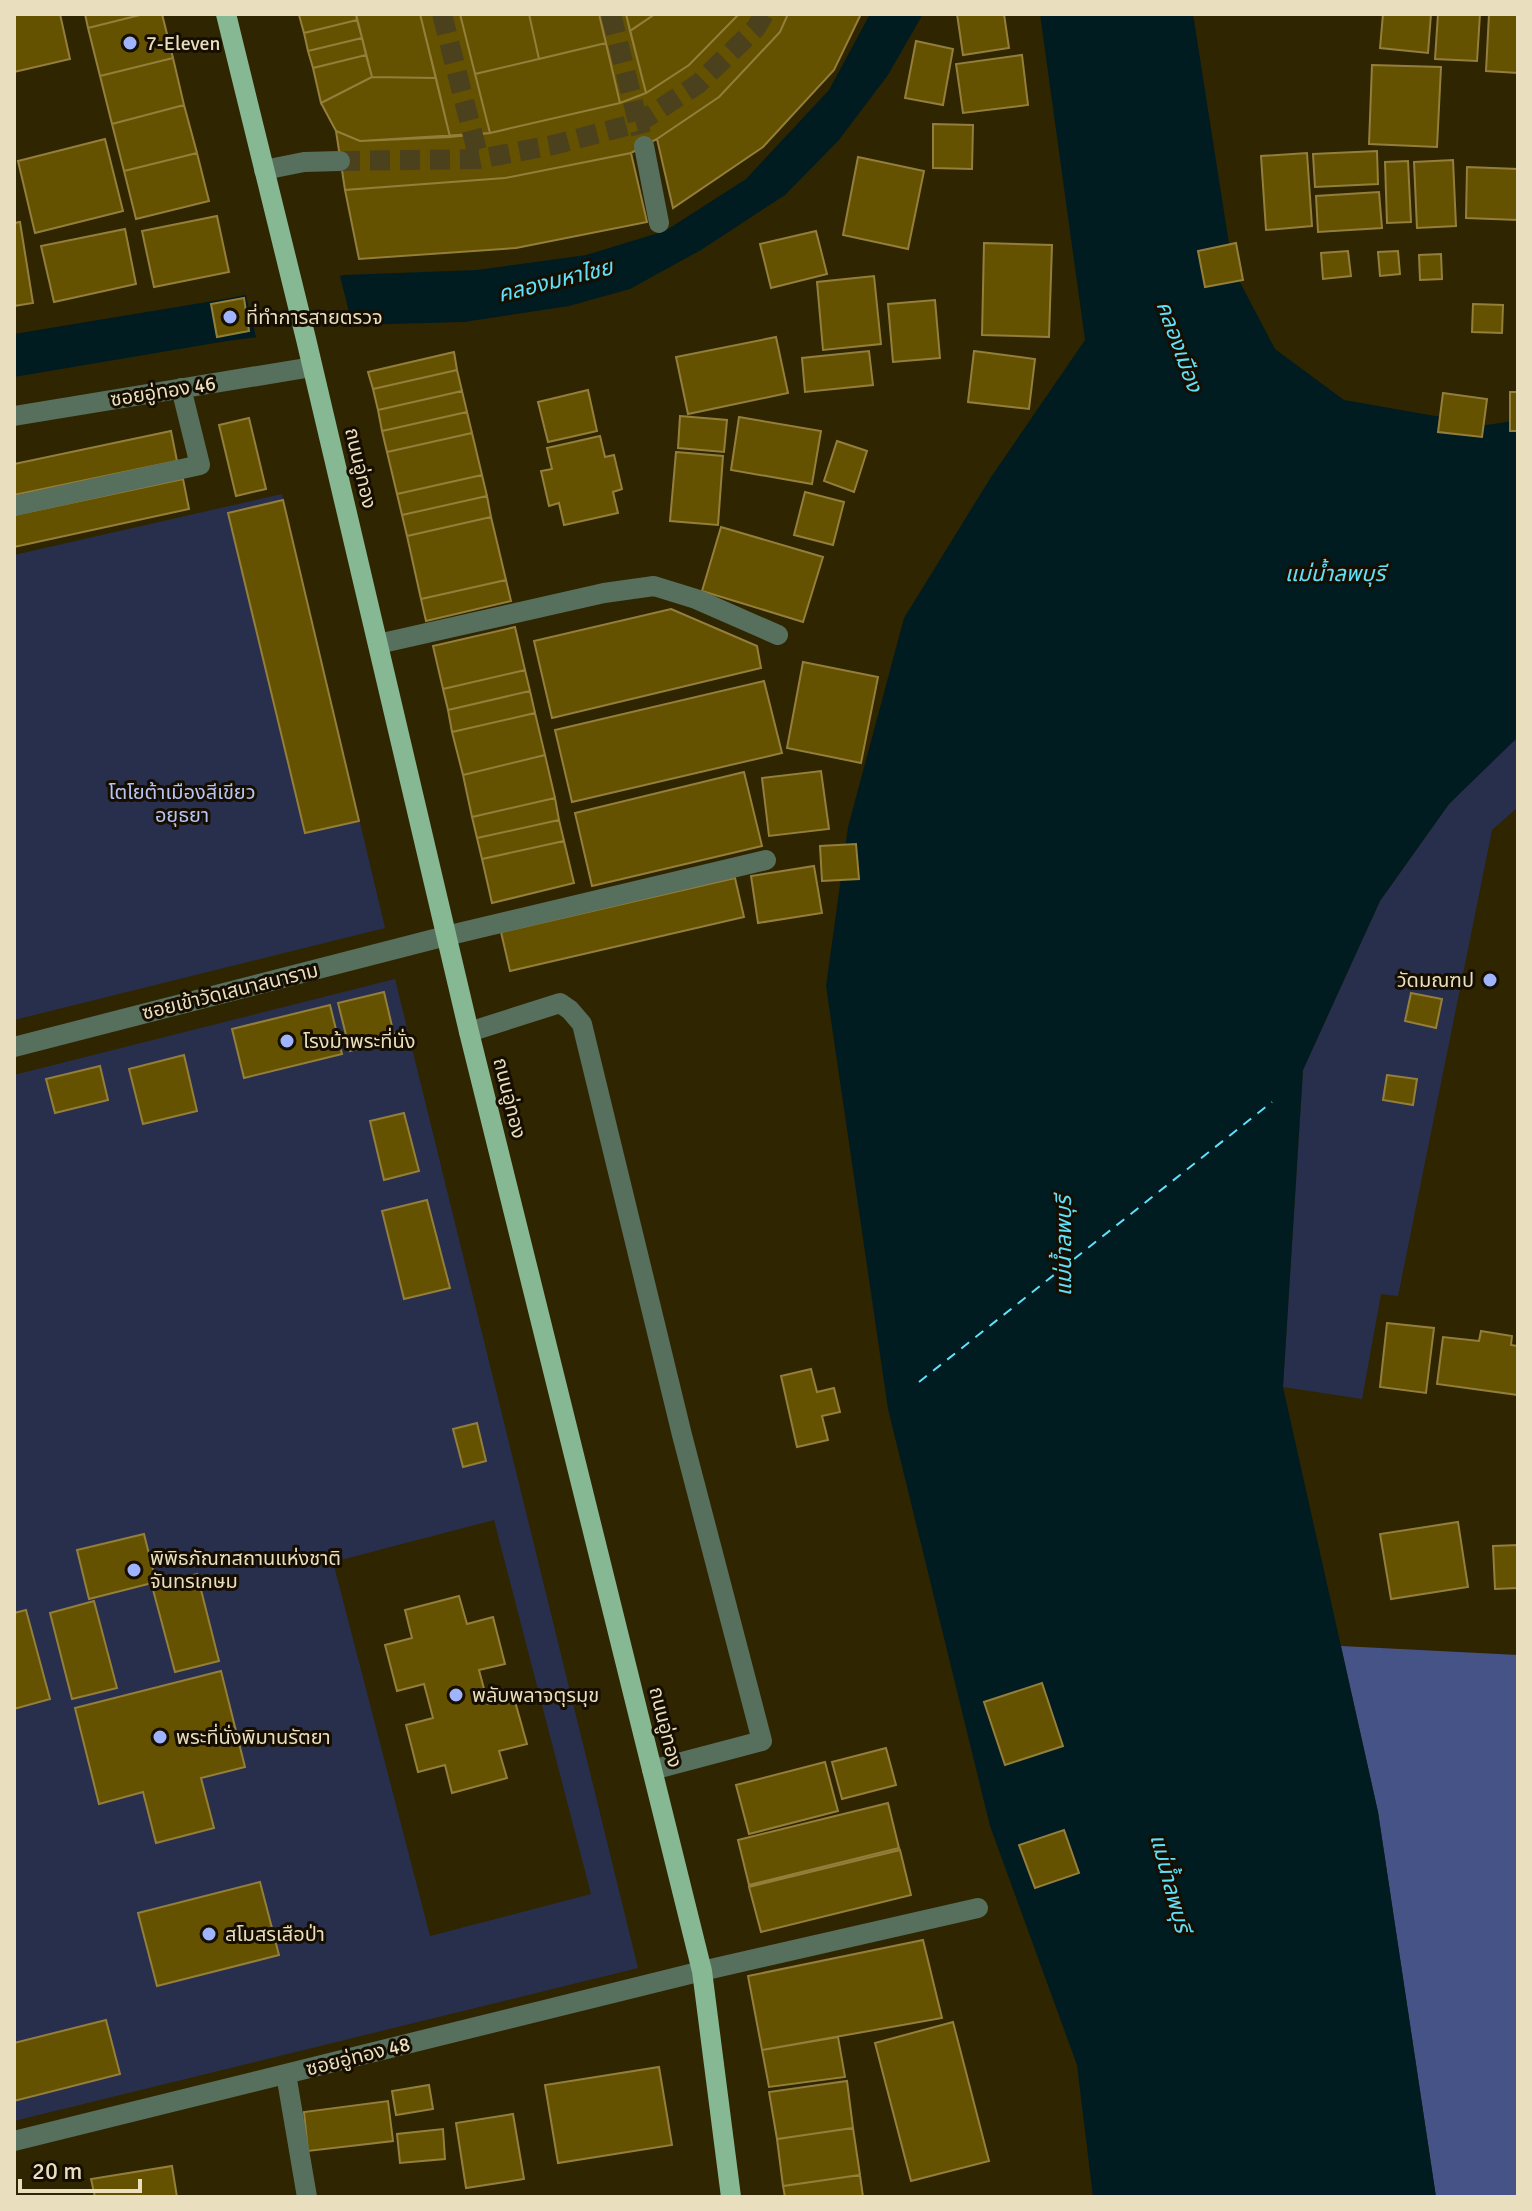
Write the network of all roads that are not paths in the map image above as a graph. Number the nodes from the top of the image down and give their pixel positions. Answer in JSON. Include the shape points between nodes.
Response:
{"nodes":[{"id":1,"x":226,"y":14,"type":"edge"},
{"id":2,"x":644,"y":146,"type":"tunnel mouth"},
{"id":3,"x":340,"y":161,"type":"tunnel mouth"},
{"id":4,"x":264,"y":170,"type":"junction"},
{"id":5,"x":659,"y":223,"type":"dead end"},
{"id":6,"x":312,"y":367,"type":"junction"},
{"id":7,"x":181,"y":388,"type":"junction"},
{"id":8,"x":14,"y":416,"type":"edge"},
{"id":9,"x":14,"y":506,"type":"edge"},
{"id":10,"x":778,"y":635,"type":"dead end"},
{"id":11,"x":378,"y":644,"type":"junction"},
{"id":12,"x":766,"y":860,"type":"dead end"},
{"id":13,"x":446,"y":936,"type":"junction"},
{"id":14,"x":469,"y":1032,"type":"junction"},
{"id":15,"x":14,"y":1047,"type":"edge"},
{"id":16,"x":652,"y":1770,"type":"junction"},
{"id":17,"x":978,"y":1908,"type":"dead end"},
{"id":18,"x":702,"y":1971,"type":"junction"},
{"id":19,"x":286,"y":2074,"type":"junction"},
{"id":20,"x":14,"y":2141,"type":"edge"},
{"id":21,"x":307,"y":2197,"type":"edge"},
{"id":22,"x":731,"y":2197,"type":"edge"}],
"edges":[{"from":1,"to":4,"type":"main road","name":"ถนนอู่ทอง"},
{"from":2,"to":5,"type":"street"},
{"from":3,"to":4,"type":"street"},
{"from":4,"to":6,"type":"main road","name":"ถนนอู่ทอง"},
{"from":6,"to":7,"type":"street","name":"ซอยอู่ทอง 46"},
{"from":6,"to":11,"type":"main road","name":"ถนนอู่ทอง"},
{"from":7,"to":8,"type":"street","name":"ซอยอู่ทอง 46"},
{"from":7,"to":9,"type":"street","via":[[200,465]]},
{"from":10,"to":11,"type":"street","via":[[654,586]]},
{"from":11,"to":13,"type":"main road","name":"ถนนอู่ทอง"},
{"from":12,"to":13,"type":"street","name":"ซอยเข้าวัดเสนาสนาราม"},
{"from":13,"to":14,"type":"main road","name":"ถนนอู่ทอง"},
{"from":13,"to":15,"type":"street","name":"ซอยเข้าวัดเสนาสนาราม"},
{"from":14,"to":16,"type":"main road","name":"ถนนอู่ทอง"},
{"from":14,"to":16,"type":"street","via":[[560,1003],[582,1024],[762,1741]]},
{"from":16,"to":18,"type":"main road","name":"ถนนอู่ทอง"},
{"from":17,"to":18,"type":"street","name":"ซอยอู่ทอง 48"},
{"from":18,"to":19,"type":"street","name":"ซอยอู่ทอง 48"},
{"from":18,"to":22,"type":"main road","name":"ถนนอู่ทอง"},
{"from":19,"to":20,"type":"street","name":"ซอยอู่ทอง 48"},
{"from":19,"to":21,"type":"street"}]}
